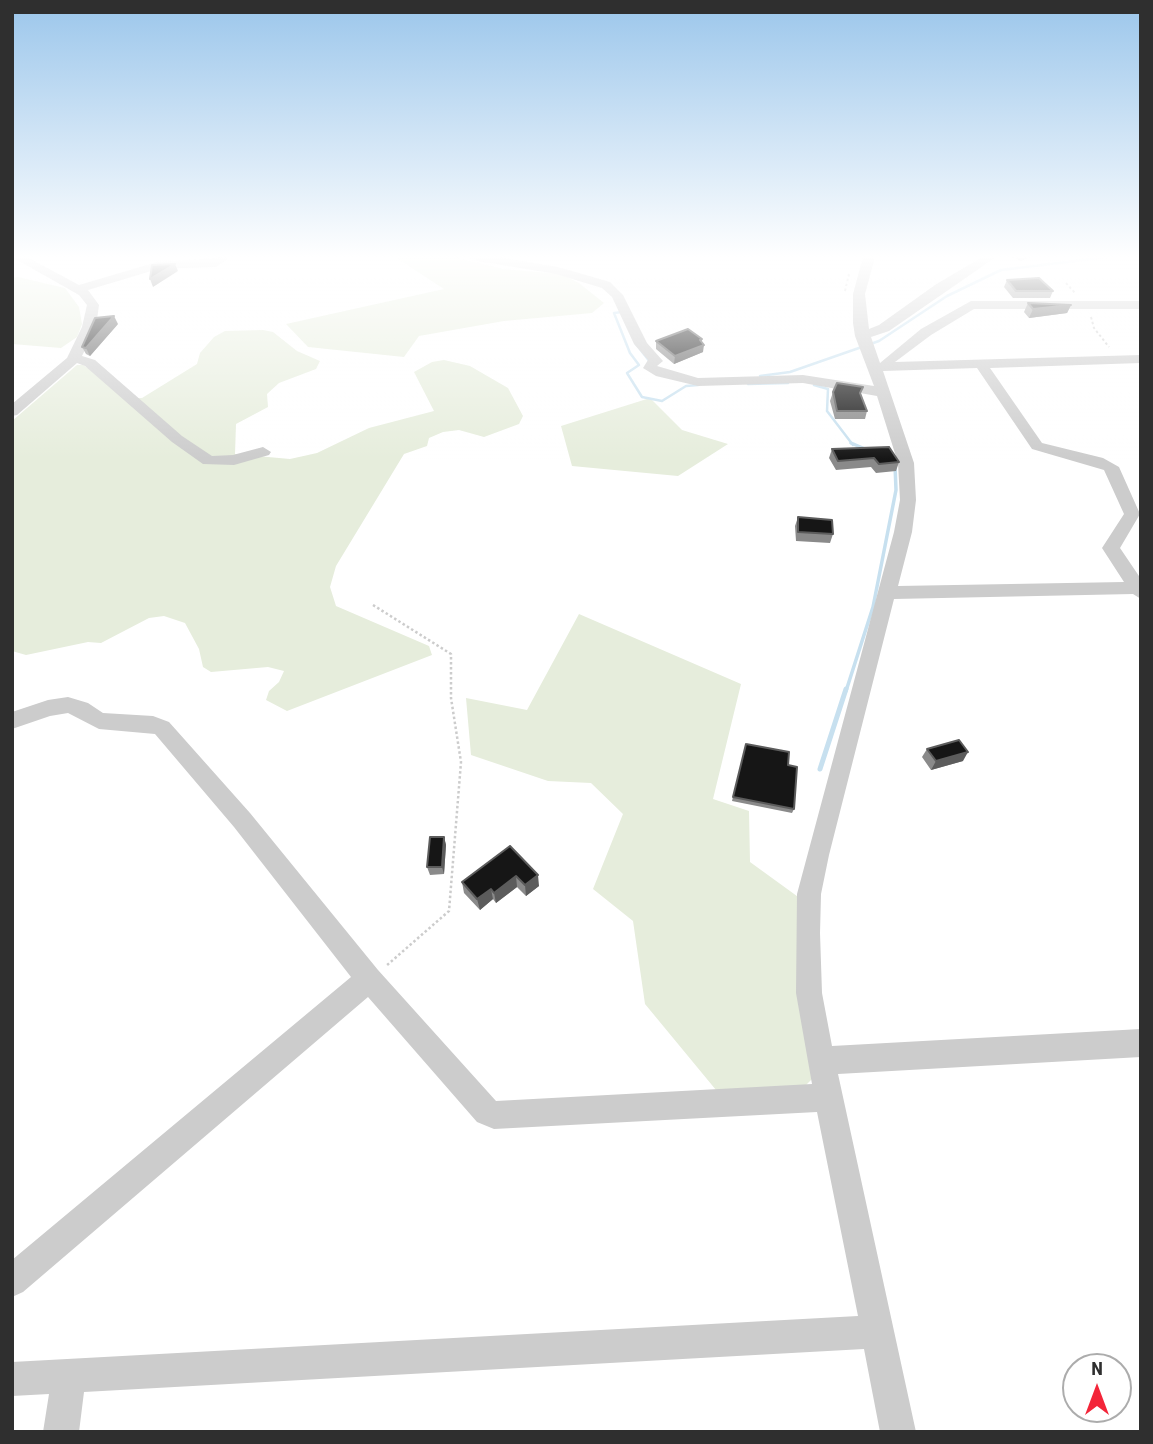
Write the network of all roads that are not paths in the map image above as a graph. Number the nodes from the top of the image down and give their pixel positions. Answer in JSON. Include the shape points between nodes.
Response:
{"nodes":[{"id":1,"x":89,"y":324,"type":"edge"},
{"id":2,"x":632,"y":324,"type":"edge"},
{"id":3,"x":861,"y":324,"type":"edge"},
{"id":4,"x":889,"y":324,"type":"edge"},
{"id":5,"x":940,"y":324,"type":"edge"},
{"id":6,"x":862,"y":336,"type":"junction"},
{"id":7,"x":75,"y":358,"type":"junction"},
{"id":8,"x":1141,"y":359,"type":"edge"},
{"id":9,"x":980,"y":363,"type":"junction"},
{"id":10,"x":879,"y":366,"type":"junction"},
{"id":11,"x":881,"y":392,"type":"junction"},
{"id":12,"x":12,"y":412,"type":"edge"},
{"id":13,"x":263,"y":452,"type":"dead end"},
{"id":14,"x":1140,"y":590,"type":"edge"},
{"id":15,"x":887,"y":593,"type":"junction"},
{"id":16,"x":12,"y":721,"type":"edge"},
{"id":17,"x":369,"y":979,"type":"junction"},
{"id":18,"x":1141,"y":1043,"type":"edge"},
{"id":19,"x":821,"y":1061,"type":"junction"},
{"id":20,"x":828,"y":1097,"type":"junction"},
{"id":21,"x":12,"y":1281,"type":"edge"},
{"id":22,"x":878,"y":1332,"type":"junction"},
{"id":23,"x":69,"y":1377,"type":"junction"},
{"id":24,"x":12,"y":1379,"type":"edge"},
{"id":25,"x":61,"y":1432,"type":"edge"},
{"id":26,"x":898,"y":1432,"type":"edge"}],
"edges":[{"from":1,"to":7,"type":"street"},
{"from":2,"to":11,"type":"street","via":[[640,344],[656,361],[650,369],[661,373],[698,382],[803,379]]},
{"from":3,"to":6,"type":"street"},
{"from":4,"to":6,"type":"street"},
{"from":5,"to":10,"type":"street"},
{"from":6,"to":10,"type":"street"},
{"from":7,"to":12,"type":"street"},
{"from":7,"to":13,"type":"street","via":[[90,363],[209,461]]},
{"from":8,"to":9,"type":"street"},
{"from":9,"to":10,"type":"street"},
{"from":9,"to":14,"type":"street","via":[[1037,446],[1111,467],[1132,514],[1111,548]]},
{"from":10,"to":11,"type":"street"},
{"from":11,"to":15,"type":"street","via":[[909,484],[903,532]]},
{"from":14,"to":15,"type":"street"},
{"from":15,"to":19,"type":"street","via":[[809,894],[809,993]]},
{"from":16,"to":17,"type":"street","via":[[68,705],[99,720],[162,728]]},
{"from":17,"to":20,"type":"street","via":[[479,1105],[494,1115]]},
{"from":17,"to":21,"type":"street"},
{"from":18,"to":19,"type":"street"},
{"from":19,"to":20,"type":"street"},
{"from":20,"to":22,"type":"street"},
{"from":22,"to":23,"type":"street"},
{"from":22,"to":26,"type":"street"},
{"from":23,"to":24,"type":"street"},
{"from":23,"to":25,"type":"street"}]}
